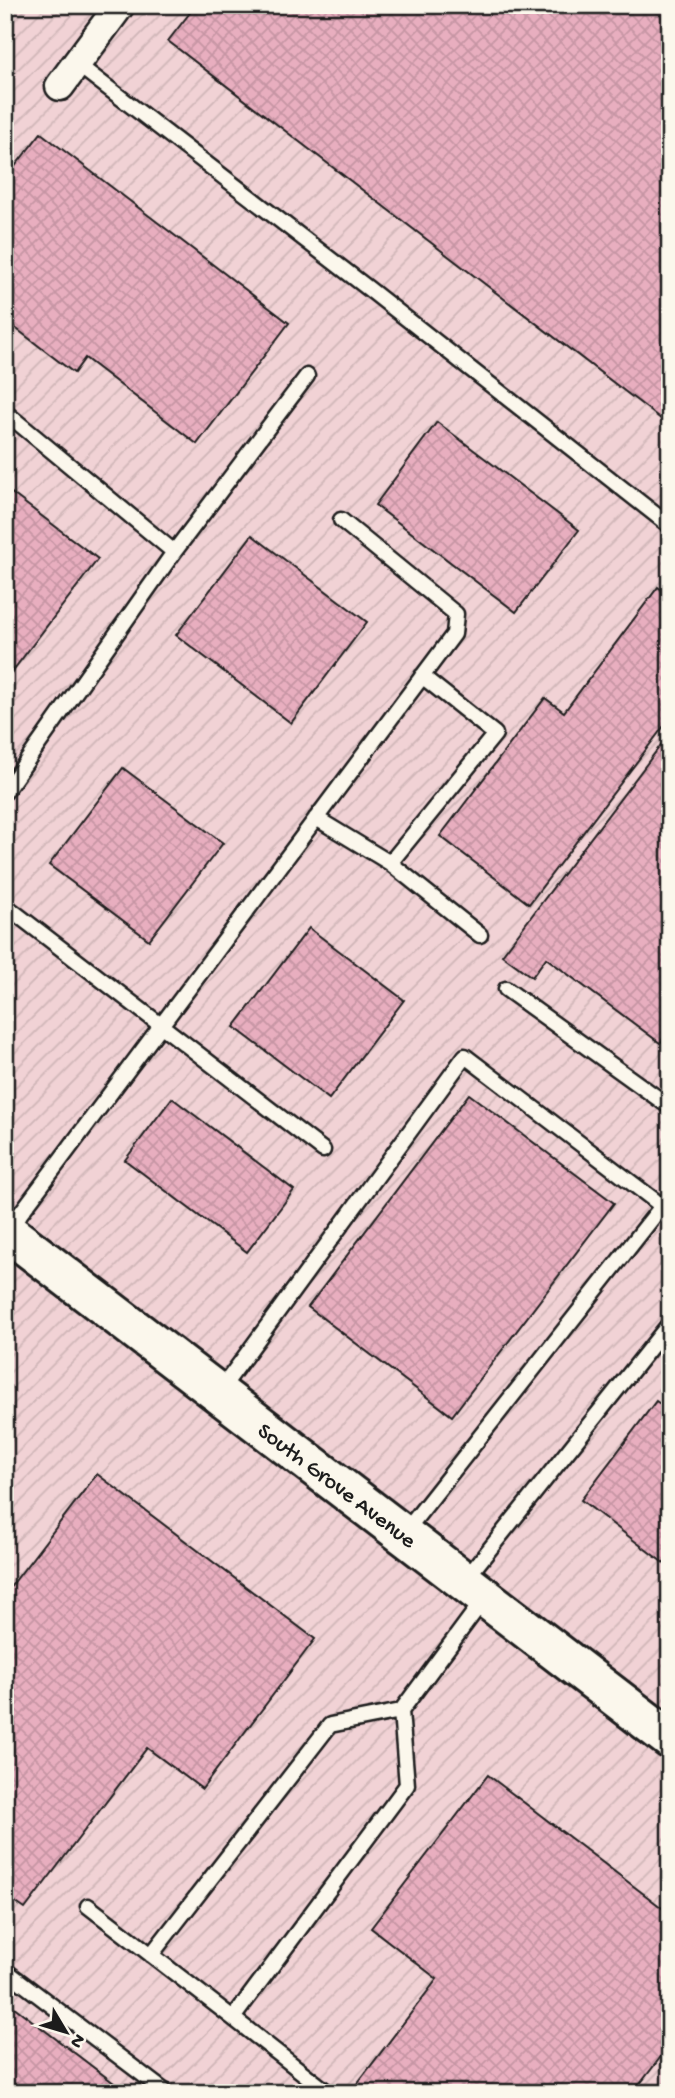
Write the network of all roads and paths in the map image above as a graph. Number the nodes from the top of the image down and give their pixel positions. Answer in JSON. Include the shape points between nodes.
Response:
{"nodes":[{"id":1,"x":120,"y":5,"type":"edge"},
{"id":2,"x":77,"y":64,"type":"junction"},
{"id":3,"x":60,"y":86,"type":"dead end"},
{"id":4,"x":307,"y":376,"type":"dead end"},
{"id":5,"x":5,"y":412,"type":"edge"},
{"id":6,"x":341,"y":520,"type":"dead end"},
{"id":7,"x":670,"y":526,"type":"edge"},
{"id":8,"x":174,"y":552,"type":"junction"},
{"id":9,"x":422,"y":676,"type":"junction"},
{"id":10,"x":5,"y":792,"type":"edge"},
{"id":11,"x":316,"y":818,"type":"junction"},
{"id":12,"x":390,"y":863,"type":"junction"},
{"id":13,"x":6,"y":906,"type":"edge"},
{"id":14,"x":480,"y":935,"type":"dead end"},
{"id":15,"x":506,"y":989,"type":"dead end"},
{"id":16,"x":162,"y":1024,"type":"junction"},
{"id":17,"x":670,"y":1107,"type":"edge"},
{"id":18,"x":323,"y":1150,"type":"dead end"},
{"id":19,"x":6,"y":1230,"type":"edge"},
{"id":20,"x":670,"y":1323,"type":"edge"},
{"id":21,"x":219,"y":1393,"type":"junction"},
{"id":22,"x":403,"y":1535,"type":"junction"},
{"id":23,"x":475,"y":1590,"type":"junction"},
{"id":24,"x":401,"y":1711,"type":"junction"},
{"id":25,"x":670,"y":1739,"type":"edge"},
{"id":26,"x":88,"y":1906,"type":"dead end"},
{"id":27,"x":151,"y":1955,"type":"junction"},
{"id":28,"x":5,"y":1970,"type":"edge"},
{"id":29,"x":233,"y":2018,"type":"junction"},
{"id":30,"x":326,"y":2091,"type":"edge"},
{"id":31,"x":167,"y":2093,"type":"edge"}],
"edges":[{"from":1,"to":2,"type":"street"},
{"from":2,"to":3,"type":"street"},
{"from":2,"to":7,"type":"lane"},
{"from":4,"to":8,"type":"lane"},
{"from":5,"to":8,"type":"lane"},
{"from":6,"to":9,"type":"lane","via":[[456,614],[454,634]]},
{"from":8,"to":10,"type":"lane"},
{"from":9,"to":11,"type":"lane"},
{"from":9,"to":12,"type":"lane","via":[[495,734]]},
{"from":11,"to":12,"type":"lane"},
{"from":11,"to":16,"type":"lane"},
{"from":12,"to":14,"type":"lane"},
{"from":13,"to":16,"type":"lane"},
{"from":15,"to":17,"type":"lane"},
{"from":16,"to":18,"type":"lane"},
{"from":16,"to":19,"type":"lane"},
{"from":19,"to":21,"type":"main road","name":"South Grove Avenue"},
{"from":20,"to":23,"type":"lane"},
{"from":21,"to":22,"type":"main road","name":"South Grove Avenue"},
{"from":21,"to":22,"type":"lane","via":[[465,1056],[662,1206]]},
{"from":22,"to":23,"type":"main road","name":"South Grove Avenue"},
{"from":23,"to":24,"type":"lane"},
{"from":23,"to":25,"type":"main road","name":"South Grove Avenue"},
{"from":24,"to":27,"type":"lane","via":[[330,1725]]},
{"from":24,"to":29,"type":"lane","via":[[407,1786]]},
{"from":26,"to":27,"type":"lane"},
{"from":27,"to":29,"type":"lane"},
{"from":28,"to":31,"type":"lane"},
{"from":29,"to":30,"type":"lane"}]}
